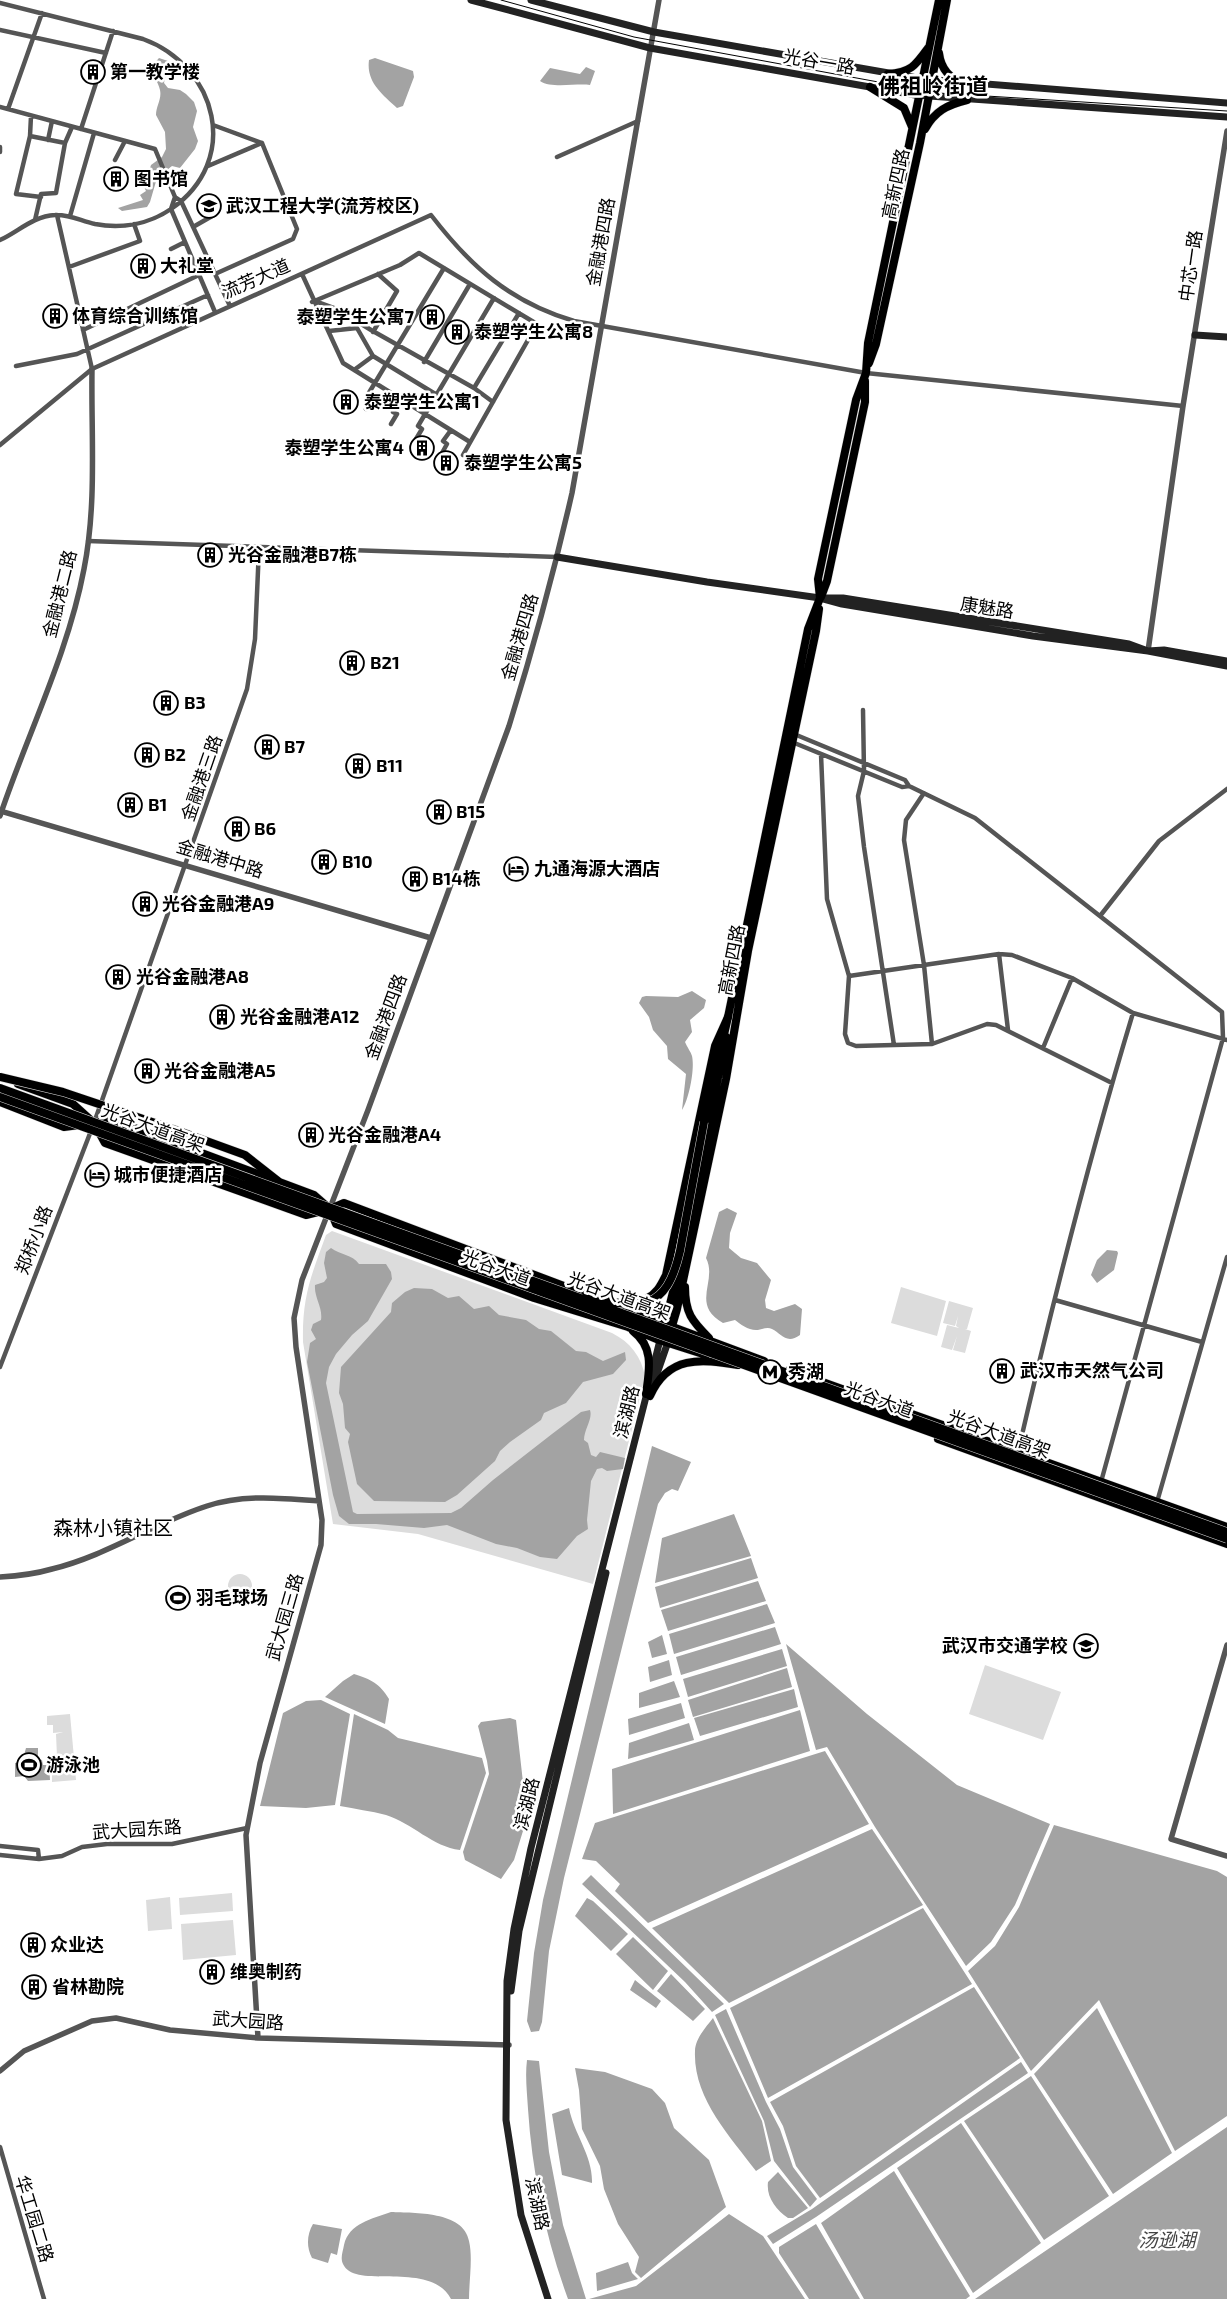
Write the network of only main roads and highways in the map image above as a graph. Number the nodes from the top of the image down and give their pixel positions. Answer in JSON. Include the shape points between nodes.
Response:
{"nodes":[{"id":1,"x":471,"y":0,"type":"edge"},
{"id":2,"x":531,"y":0,"type":"edge"},
{"id":3,"x":938,"y":0,"type":"edge"},
{"id":4,"x":947,"y":0,"type":"edge"},
{"id":5,"x":934,"y":44,"type":"junction"},
{"id":6,"x":888,"y":74,"type":"junction"},
{"id":7,"x":923,"y":79,"type":"junction"},
{"id":8,"x":933,"y":80,"type":"junction"},
{"id":9,"x":965,"y":83,"type":"junction"},
{"id":10,"x":870,"y":87,"type":"junction"},
{"id":11,"x":919,"y":96,"type":"junction"},
{"id":12,"x":930,"y":97,"type":"junction"},
{"id":13,"x":967,"y":100,"type":"junction"},
{"id":14,"x":1227,"y":103,"type":"edge"},
{"id":15,"x":1227,"y":117,"type":"edge"},
{"id":16,"x":913,"y":131,"type":"junction"},
{"id":17,"x":920,"y":143,"type":"junction"},
{"id":18,"x":1196,"y":334,"type":"road end"},
{"id":19,"x":1227,"y":335,"type":"edge"},
{"id":20,"x":866,"y":372,"type":"junction"},
{"id":21,"x":557,"y":557,"type":"road end"},
{"id":22,"x":820,"y":598,"type":"junction"},
{"id":23,"x":1148,"y":651,"type":"junction"},
{"id":24,"x":1227,"y":660,"type":"edge"},
{"id":25,"x":1227,"y":666,"type":"edge"},
{"id":26,"x":728,"y":1017,"type":"junction"},
{"id":27,"x":0,"y":1077,"type":"edge"},
{"id":28,"x":0,"y":1088,"type":"edge"},
{"id":29,"x":0,"y":1097,"type":"edge"},
{"id":30,"x":0,"y":1102,"type":"edge"},
{"id":31,"x":94,"y":1123,"type":"junction"},
{"id":32,"x":278,"y":1181,"type":"junction"},
{"id":33,"x":330,"y":1210,"type":"junction"},
{"id":34,"x":684,"y":1275,"type":"junction"},
{"id":35,"x":542,"y":1284,"type":"junction"},
{"id":36,"x":601,"y":1300,"type":"junction"},
{"id":37,"x":669,"y":1325,"type":"junction"},
{"id":38,"x":628,"y":1327,"type":"junction"},
{"id":39,"x":659,"y":1340,"type":"junction"},
{"id":40,"x":668,"y":1343,"type":"junction"},
{"id":41,"x":727,"y":1346,"type":"junction"},
{"id":42,"x":738,"y":1366,"type":"junction"},
{"id":43,"x":648,"y":1395,"type":"junction"},
{"id":44,"x":1227,"y":1528,"type":"edge"},
{"id":45,"x":1227,"y":1532,"type":"edge"},
{"id":46,"x":1227,"y":1539,"type":"edge"},
{"id":47,"x":1227,"y":1544,"type":"edge"},
{"id":48,"x":507,"y":2045,"type":"junction"},
{"id":49,"x":548,"y":2299,"type":"edge"},
{"id":50,"x":552,"y":2299,"type":"edge"}],
"edges":[{"from":1,"to":10,"type":"main road","name":"光谷一路","via":[[650,48]]},
{"from":2,"to":6,"type":"main road","name":"光谷一路","via":[[654,32]]},
{"from":3,"to":5,"type":"main road","name":"高新四路"},
{"from":4,"to":5,"type":"main road","name":"高新四路"},
{"from":5,"to":6,"type":"main road","via":[[915,66]]},
{"from":5,"to":7,"type":"main road","name":"高新四路"},
{"from":5,"to":8,"type":"main road","name":"高新四路"},
{"from":5,"to":9,"type":"main road","via":[[942,68],[956,81]]},
{"from":6,"to":7,"type":"main road","name":"光谷一路"},
{"from":7,"to":8,"type":"main road","name":"光谷一路"},
{"from":7,"to":11,"type":"main road","name":"高新四路"},
{"from":8,"to":9,"type":"main road","name":"光谷一路"},
{"from":8,"to":12,"type":"main road","name":"高新四路"},
{"from":9,"to":14,"type":"main road","name":"光谷一路"},
{"from":10,"to":11,"type":"main road","name":"光谷一路"},
{"from":10,"to":16,"type":"main road","via":[[904,108]]},
{"from":11,"to":12,"type":"main road","name":"光谷一路"},
{"from":11,"to":16,"type":"main road","name":"高新四路"},
{"from":12,"to":13,"type":"main road","name":"光谷一路"},
{"from":12,"to":17,"type":"main road","name":"高新四路"},
{"from":13,"to":15,"type":"main road","name":"光谷一路"},
{"from":13,"to":17,"type":"main road","via":[[946,106],[935,115],[923,132]]},
{"from":16,"to":20,"type":"main road","name":"高新四路","via":[[868,343]]},
{"from":17,"to":20,"type":"main road","name":"高新四路","via":[[876,344]]},
{"from":18,"to":19,"type":"main road"},
{"from":20,"to":22,"type":"main road","name":"高新四路","via":[[856,400],[818,579]]},
{"from":21,"to":22,"type":"main road","name":"康魅路"},
{"from":22,"to":23,"type":"main road","name":"康魅路","via":[[843,598],[1129,644]]},
{"from":22,"to":26,"type":"main road","name":"高新四路","via":[[808,629]]},
{"from":22,"to":34,"type":"main road","name":"高新四路","via":[[816,631]]},
{"from":23,"to":24,"type":"main road","name":"康魅路","via":[[1164,650]]},
{"from":23,"to":25,"type":"main road","name":"康魅路"},
{"from":26,"to":35,"type":"main road","bridge":true,"via":[[704,1122],[680,1252],[666,1290],[657,1298],[635,1304]]},
{"from":26,"to":36,"type":"main road","name":"高新四路","via":[[715,1046],[666,1275],[653,1296],[631,1304]]},
{"from":26,"to":37,"type":"main road","name":"高新四路","via":[[723,1060]]},
{"from":27,"to":31,"type":"main road","name":"光谷大道","via":[[73,1104]]},
{"from":27,"to":32,"type":"main road","bridge":true,"via":[[63,1092],[244,1155]]},
{"from":28,"to":35,"type":"main road","name":"光谷大道高架","bridge":true},
{"from":29,"to":46,"type":"main road","name":"光谷大道高架","bridge":true},
{"from":30,"to":31,"type":"main road","name":"光谷大道","via":[[64,1127]]},
{"from":31,"to":32,"type":"main road","name":"光谷大道","via":[[113,1120]]},
{"from":31,"to":33,"type":"main road","name":"光谷大道","via":[[105,1143],[148,1159],[306,1215]]},
{"from":32,"to":33,"type":"main road","name":"光谷大道","via":[[314,1195]]},
{"from":33,"to":36,"type":"main road","name":"光谷大道","via":[[344,1202]]},
{"from":33,"to":38,"type":"main road","name":"光谷大道","via":[[336,1224],[534,1298]]},
{"from":34,"to":37,"type":"main road","name":"高新四路"},
{"from":34,"to":41,"type":"main road","via":[[687,1309],[692,1321],[710,1338]]},
{"from":35,"to":45,"type":"main road","name":"光谷大道高架","bridge":true},
{"from":36,"to":37,"type":"main road","name":"光谷大道"},
{"from":37,"to":39,"type":"main road","name":"滨湖路"},
{"from":37,"to":40,"type":"main road","name":"滨湖路"},
{"from":37,"to":41,"type":"main road","name":"光谷大道"},
{"from":38,"to":39,"type":"main road","name":"光谷大道"},
{"from":38,"to":43,"type":"main road","via":[[646,1346],[650,1361]]},
{"from":39,"to":40,"type":"main road","name":"光谷大道"},
{"from":39,"to":43,"type":"main road","name":"滨湖路"},
{"from":40,"to":42,"type":"main road","name":"光谷大道"},
{"from":40,"to":43,"type":"main road","name":"滨湖路"},
{"from":41,"to":44,"type":"main road","name":"光谷大道"},
{"from":42,"to":43,"type":"main road","via":[[716,1361],[687,1361],[662,1376]]},
{"from":42,"to":47,"type":"main road","name":"光谷大道"},
{"from":43,"to":48,"type":"main road","name":"滨湖路","via":[[518,1931]]},
{"from":48,"to":49,"type":"main road","name":"滨湖路","via":[[506,2120],[521,2215]]},
{"from":48,"to":50,"type":"main road","name":"滨湖路","via":[[511,2120],[525,2214]]}]}
